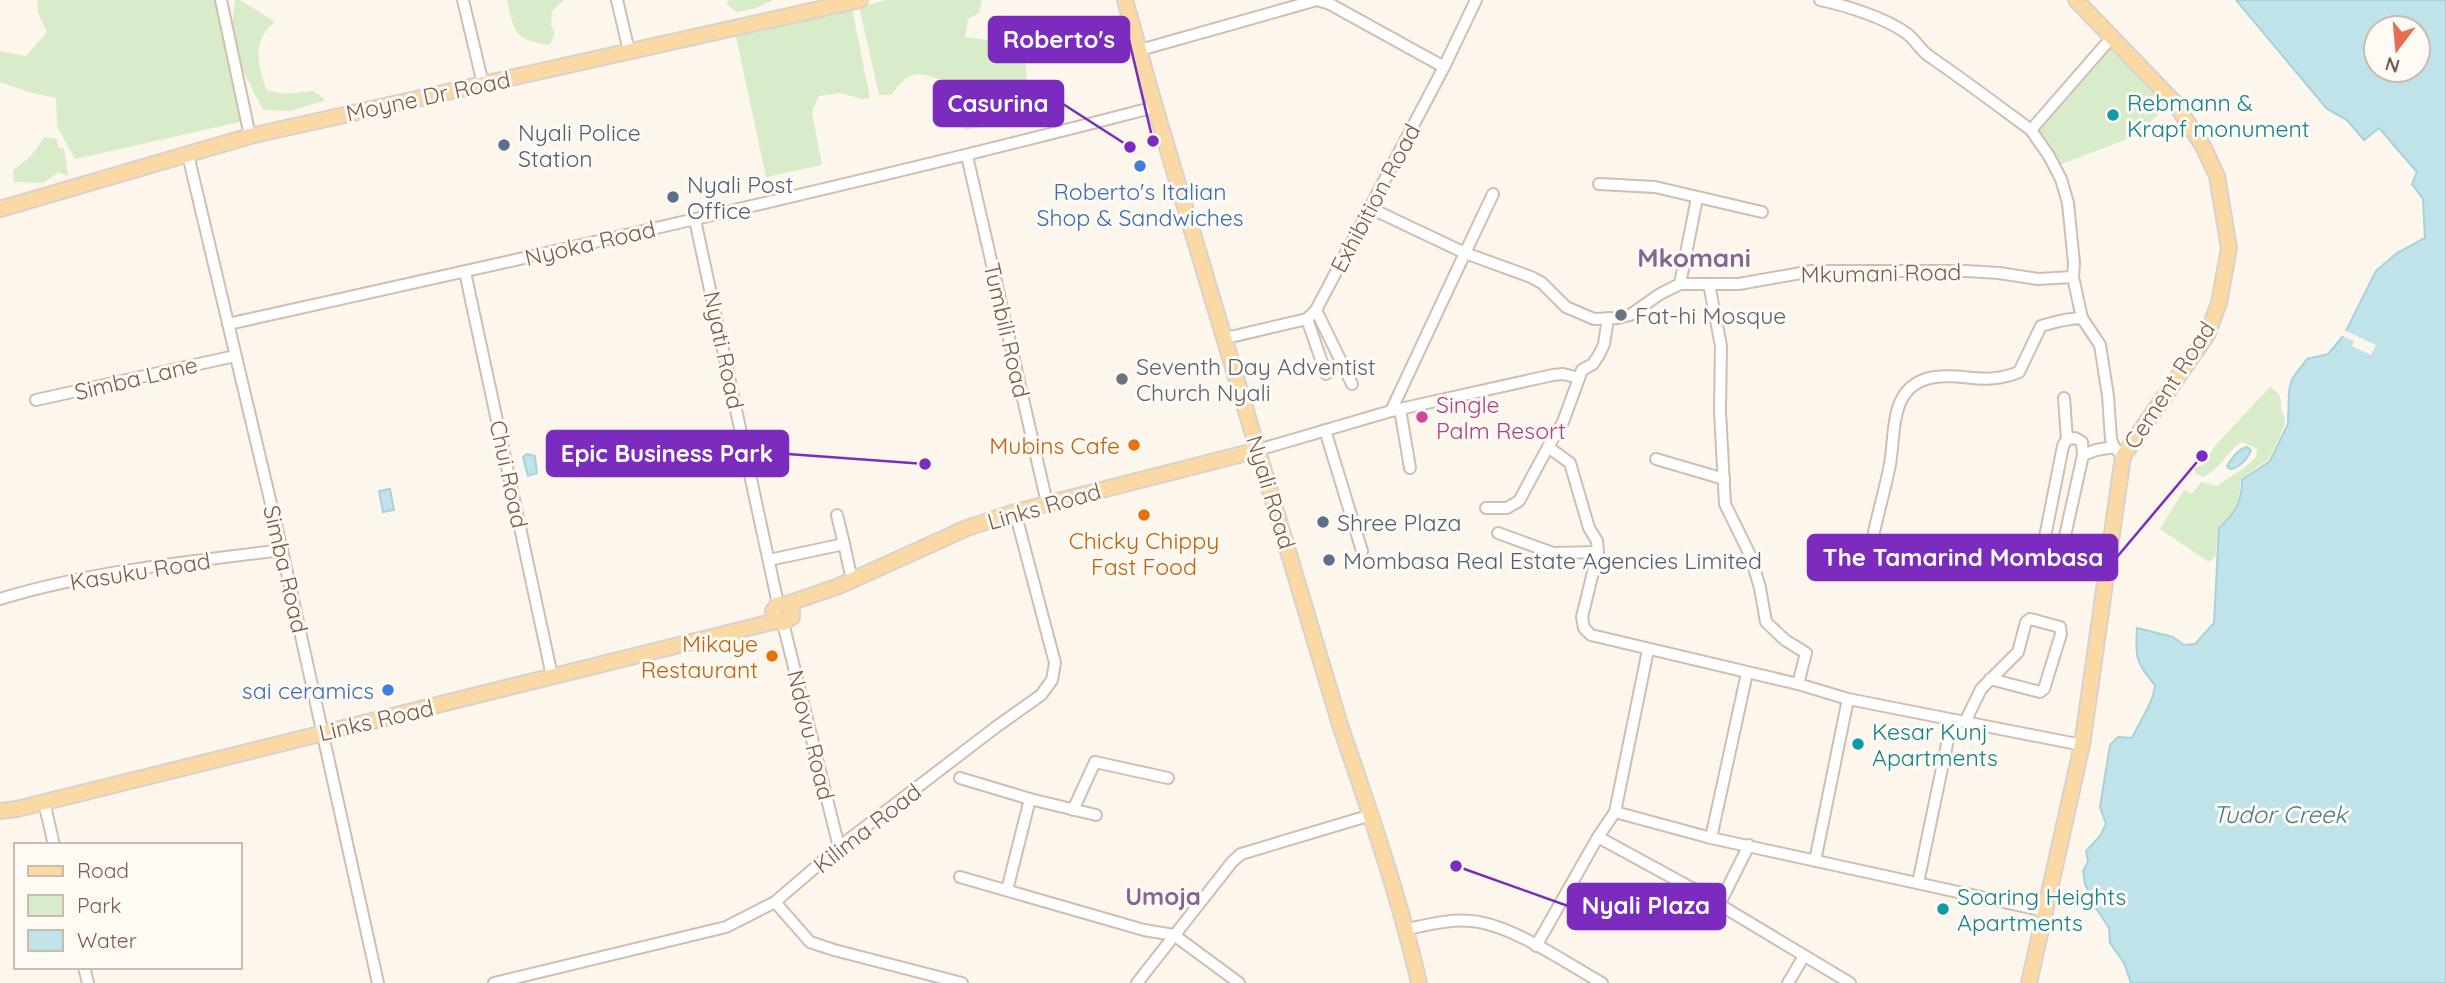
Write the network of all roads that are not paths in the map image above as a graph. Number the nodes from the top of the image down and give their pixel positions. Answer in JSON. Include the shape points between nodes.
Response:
{"nodes":[{"id":1,"x":220,"y":0,"type":"edge"},
{"id":2,"x":463,"y":0,"type":"edge"},
{"id":3,"x":617,"y":0,"type":"edge"},
{"id":4,"x":860,"y":0,"type":"edge"},
{"id":5,"x":1125,"y":0,"type":"edge"},
{"id":6,"x":1317,"y":0,"type":"edge"},
{"id":7,"x":1476,"y":0,"type":"edge"},
{"id":8,"x":1820,"y":0,"type":"edge"},
{"id":9,"x":2076,"y":0,"type":"edge"},
{"id":10,"x":2112,"y":37,"type":"junction"},
{"id":11,"x":1140,"y":50,"type":"junction"},
{"id":12,"x":629,"y":51,"type":"junction"},
{"id":13,"x":1444,"y":67,"type":"junction"},
{"id":14,"x":483,"y":84,"type":"junction"},
{"id":15,"x":1155,"y":107,"type":"junction"},
{"id":16,"x":2031,"y":130,"type":"junction"},
{"id":17,"x":250,"y":136,"type":"junction"},
{"id":18,"x":188,"y":155,"type":"junction"},
{"id":19,"x":968,"y":156,"type":"junction"},
{"id":20,"x":1599,"y":184,"type":"dead end"},
{"id":21,"x":1493,"y":194,"type":"dead end"},
{"id":22,"x":1697,"y":198,"type":"junction"},
{"id":23,"x":1370,"y":208,"type":"junction"},
{"id":24,"x":0,"y":209,"type":"edge"},
{"id":25,"x":1762,"y":212,"type":"dead end"},
{"id":26,"x":695,"y":220,"type":"junction"},
{"id":27,"x":1465,"y":253,"type":"junction"},
{"id":28,"x":465,"y":272,"type":"junction"},
{"id":29,"x":2073,"y":277,"type":"junction"},
{"id":30,"x":1680,"y":284,"type":"junction"},
{"id":31,"x":1709,"y":284,"type":"junction"},
{"id":32,"x":1316,"y":310,"type":"junction"},
{"id":33,"x":1608,"y":318,"type":"junction"},
{"id":34,"x":2082,"y":318,"type":"junction"},
{"id":35,"x":1307,"y":319,"type":"junction"},
{"id":36,"x":228,"y":324,"type":"junction"},
{"id":37,"x":1226,"y":338,"type":"junction"},
{"id":38,"x":235,"y":356,"type":"junction"},
{"id":39,"x":1326,"y":374,"type":"dead end"},
{"id":40,"x":1579,"y":378,"type":"junction"},
{"id":41,"x":1352,"y":384,"type":"dead end"},
{"id":42,"x":2064,"y":398,"type":"dead end"},
{"id":43,"x":36,"y":400,"type":"dead end"},
{"id":44,"x":1395,"y":410,"type":"junction"},
{"id":45,"x":1325,"y":430,"type":"junction"},
{"id":46,"x":2067,"y":439,"type":"junction"},
{"id":47,"x":1548,"y":447,"type":"junction"},
{"id":48,"x":1258,"y":450,"type":"junction"},
{"id":49,"x":2119,"y":452,"type":"junction"},
{"id":50,"x":2082,"y":455,"type":"junction"},
{"id":51,"x":1656,"y":460,"type":"dead end"},
{"id":52,"x":1410,"y":468,"type":"dead end"},
{"id":53,"x":1724,"y":479,"type":"junction"},
{"id":54,"x":1047,"y":503,"type":"junction"},
{"id":55,"x":1486,"y":508,"type":"dead end"},
{"id":56,"x":1015,"y":512,"type":"junction"},
{"id":57,"x":837,"y":515,"type":"dead end"},
{"id":58,"x":1874,"y":532,"type":"dead end"},
{"id":59,"x":1498,"y":533,"type":"dead end"},
{"id":60,"x":844,"y":544,"type":"junction"},
{"id":61,"x":282,"y":550,"type":"junction"},
{"id":62,"x":1362,"y":551,"type":"dead end"},
{"id":63,"x":1598,"y":552,"type":"junction"},
{"id":64,"x":769,"y":560,"type":"junction"},
{"id":65,"x":850,"y":571,"type":"dead end"},
{"id":66,"x":0,"y":599,"type":"edge"},
{"id":67,"x":781,"y":613,"type":"junction"},
{"id":68,"x":1648,"y":650,"type":"junction"},
{"id":69,"x":1747,"y":673,"type":"junction"},
{"id":70,"x":552,"y":676,"type":"junction"},
{"id":71,"x":1990,"y":679,"type":"junction"},
{"id":72,"x":1798,"y":684,"type":"junction"},
{"id":73,"x":1848,"y":699,"type":"junction"},
{"id":74,"x":1952,"y":720,"type":"junction"},
{"id":75,"x":1965,"y":722,"type":"junction"},
{"id":76,"x":323,"y":732,"type":"junction"},
{"id":77,"x":2082,"y":745,"type":"junction"},
{"id":78,"x":961,"y":778,"type":"dead end"},
{"id":79,"x":1168,"y":778,"type":"dead end"},
{"id":80,"x":1030,"y":799,"type":"junction"},
{"id":81,"x":44,"y":802,"type":"junction"},
{"id":82,"x":17,"y":809,"type":"junction"},
{"id":83,"x":1073,"y":810,"type":"junction"},
{"id":84,"x":0,"y":811,"type":"edge"},
{"id":85,"x":1615,"y":812,"type":"junction"},
{"id":86,"x":1371,"y":815,"type":"junction"},
{"id":87,"x":1096,"y":816,"type":"dead end"},
{"id":88,"x":0,"y":817,"type":"edge"},
{"id":89,"x":1598,"y":837,"type":"junction"},
{"id":90,"x":1711,"y":838,"type":"junction"},
{"id":91,"x":54,"y":843,"type":"edge"},
{"id":92,"x":1749,"y":845,"type":"junction"},
{"id":93,"x":839,"y":847,"type":"junction"},
{"id":94,"x":1815,"y":860,"type":"junction"},
{"id":95,"x":960,"y":877,"type":"dead end"},
{"id":96,"x":1918,"y":883,"type":"junction"},
{"id":97,"x":1007,"y":890,"type":"junction"},
{"id":98,"x":775,"y":902,"type":"junction"},
{"id":99,"x":1719,"y":905,"type":"junction"},
{"id":100,"x":2045,"y":911,"type":"junction"},
{"id":101,"x":1407,"y":929,"type":"junction"},
{"id":102,"x":1174,"y":935,"type":"junction"},
{"id":103,"x":1536,"y":946,"type":"junction"},
{"id":104,"x":1804,"y":956,"type":"junction"},
{"id":105,"x":378,"y":983,"type":"edge"},
{"id":106,"x":494,"y":983,"type":"edge"},
{"id":107,"x":962,"y":983,"type":"edge"},
{"id":108,"x":1138,"y":983,"type":"edge"},
{"id":109,"x":1239,"y":983,"type":"edge"},
{"id":110,"x":1419,"y":983,"type":"edge"},
{"id":111,"x":1602,"y":983,"type":"edge"},
{"id":112,"x":1788,"y":983,"type":"edge"},
{"id":113,"x":1850,"y":983,"type":"edge"},
{"id":114,"x":2029,"y":983,"type":"edge"}],
"edges":[{"from":1,"to":17,"type":"street"},
{"from":2,"to":14,"type":"street"},
{"from":3,"to":12,"type":"street"},
{"from":4,"to":12,"type":"main road","name":"Moyne Dr Road"},
{"from":5,"to":11,"type":"main road","name":"Nyali Road"},
{"from":6,"to":11,"type":"street"},
{"from":6,"to":13,"type":"street"},
{"from":7,"to":13,"type":"street","name":"Exhibition Road"},
{"from":8,"to":16,"type":"street","via":[[1862,12],[1906,33],[1926,54]]},
{"from":9,"to":10,"type":"main road","name":"Cement Road"},
{"from":10,"to":16,"type":"street"},
{"from":10,"to":49,"type":"main road","name":"Cement Road","via":[[2174,102],[2203,146],[2217,176],[2230,248],[2207,335]]},
{"from":11,"to":15,"type":"main road","name":"Nyali Road"},
{"from":12,"to":14,"type":"main road","name":"Moyne Dr Road"},
{"from":13,"to":23,"type":"street","name":"Exhibition Road"},
{"from":14,"to":17,"type":"main road","name":"Moyne Dr Road"},
{"from":15,"to":19,"type":"street","name":"Nyoka Road"},
{"from":15,"to":37,"type":"main road","name":"Nyali Road"},
{"from":16,"to":29,"type":"street","via":[[2065,191]]},
{"from":17,"to":18,"type":"main road","name":"Moyne Dr Road"},
{"from":18,"to":24,"type":"main road","name":"Moyne Dr Road"},
{"from":18,"to":36,"type":"street","name":"Simba Road"},
{"from":19,"to":26,"type":"street","name":"Nyoka Road"},
{"from":19,"to":54,"type":"street","name":"Tumbili Road"},
{"from":20,"to":22,"type":"street","via":[[1655,187]]},
{"from":21,"to":27,"type":"street"},
{"from":22,"to":25,"type":"street"},
{"from":22,"to":30,"type":"street"},
{"from":23,"to":27,"type":"street","name":"Mkumani Road"},
{"from":23,"to":32,"type":"street","name":"Exhibition Road"},
{"from":26,"to":28,"type":"street","name":"Nyoka Road"},
{"from":26,"to":64,"type":"street","name":"Nyati Road"},
{"from":27,"to":33,"type":"street","name":"Mkumani Road","via":[[1531,277],[1580,315]]},
{"from":27,"to":44,"type":"street"},
{"from":28,"to":36,"type":"street","name":"Nyoka Road"},
{"from":28,"to":70,"type":"street","name":"Chui Road"},
{"from":29,"to":31,"type":"street","name":"Mkumani Road","via":[[1838,270]]},
{"from":29,"to":34,"type":"street"},
{"from":30,"to":31,"type":"street","name":"Mkumani Road"},
{"from":30,"to":33,"type":"street","name":"Mkumani Road","via":[[1630,315]]},
{"from":31,"to":53,"type":"street","via":[[1721,346]]},
{"from":32,"to":35,"type":"street","name":"Exhibition Road"},
{"from":32,"to":41,"type":"street"},
{"from":33,"to":40,"type":"street","via":[[1600,353]]},
{"from":34,"to":49,"type":"street","via":[[2100,345]]},
{"from":34,"to":58,"type":"street","via":[[2041,327],[2019,372],[2008,377],[1985,381],[1935,377],[1915,383],[1903,395]]},
{"from":35,"to":37,"type":"street"},
{"from":35,"to":39,"type":"street"},
{"from":36,"to":38,"type":"street","name":"Simba Road"},
{"from":37,"to":48,"type":"main road","name":"Nyali Road"},
{"from":38,"to":43,"type":"street","name":"Simba Lane"},
{"from":38,"to":61,"type":"street","name":"Simba Road"},
{"from":40,"to":44,"type":"street","via":[[1553,375]]},
{"from":40,"to":47,"type":"street"},
{"from":42,"to":46,"type":"street"},
{"from":44,"to":45,"type":"street"},
{"from":44,"to":52,"type":"street"},
{"from":45,"to":48,"type":"street"},
{"from":45,"to":62,"type":"street"},
{"from":46,"to":50,"type":"street","via":[[2082,442]]},
{"from":46,"to":50,"type":"street","via":[[2045,537],[2054,548],[2063,545]]},
{"from":47,"to":55,"type":"street","via":[[1518,501],[1507,508]]},
{"from":47,"to":63,"type":"street","via":[[1570,463]]},
{"from":48,"to":54,"type":"main road","name":"Links Road"},
{"from":48,"to":86,"type":"main road","name":"Nyali Road"},
{"from":49,"to":50,"type":"street","via":[[2096,450]]},
{"from":49,"to":77,"type":"main road","name":"Cement Road"},
{"from":51,"to":53,"type":"street"},
{"from":53,"to":72,"type":"street","via":[[1725,503],[1751,557],[1766,622],[1806,653]]},
{"from":54,"to":56,"type":"main road","name":"Links Road"},
{"from":56,"to":67,"type":"main road","name":"Links Road","via":[[967,528]]},
{"from":56,"to":93,"type":"street","name":"Kilima Road","via":[[1055,663],[1052,680],[1041,695]]},
{"from":57,"to":60,"type":"street"},
{"from":59,"to":63,"type":"street","via":[[1553,553]]},
{"from":60,"to":64,"type":"street"},
{"from":60,"to":65,"type":"street"},
{"from":61,"to":66,"type":"street","name":"Kasuku Road","via":[[145,567]]},
{"from":61,"to":76,"type":"street","name":"Simba Road"},
{"from":63,"to":68,"type":"street","via":[[1582,617],[1584,628],[1591,635]]},
{"from":64,"to":67,"type":"street","name":"Nyati Road"},
{"from":67,"to":70,"type":"main road","name":"Links Road","via":[[734,631]]},
{"from":67,"to":93,"type":"street","name":"Ndovu Road"},
{"from":68,"to":69,"type":"street"},
{"from":68,"to":85,"type":"street"},
{"from":69,"to":72,"type":"street"},
{"from":69,"to":90,"type":"street"},
{"from":70,"to":76,"type":"main road","name":"Links Road"},
{"from":71,"to":71,"type":"street","via":[[2018,652],[2029,619],[2060,627],[2040,692]]},
{"from":71,"to":75,"type":"street"},
{"from":72,"to":73,"type":"street"},
{"from":73,"to":74,"type":"street"},
{"from":73,"to":94,"type":"street"},
{"from":74,"to":75,"type":"street"},
{"from":74,"to":96,"type":"street"},
{"from":75,"to":77,"type":"street"},
{"from":76,"to":81,"type":"main road","name":"Links Road"},
{"from":76,"to":105,"type":"street","name":"Simba Road"},
{"from":77,"to":100,"type":"main road","name":"Cement Road"},
{"from":78,"to":80,"type":"street"},
{"from":79,"to":83,"type":"street","via":[[1095,762]]},
{"from":80,"to":83,"type":"street"},
{"from":80,"to":97,"type":"street"},
{"from":81,"to":82,"type":"main road","name":"Links Road"},
{"from":81,"to":91,"type":"street"},
{"from":82,"to":84,"type":"main road"},
{"from":82,"to":88,"type":"main road"},
{"from":83,"to":87,"type":"street"},
{"from":85,"to":89,"type":"street"},
{"from":85,"to":90,"type":"street"},
{"from":86,"to":101,"type":"main road","name":"Nyali Road"},
{"from":86,"to":102,"type":"street","via":[[1241,854]]},
{"from":89,"to":99,"type":"street"},
{"from":89,"to":103,"type":"street"},
{"from":90,"to":92,"type":"street"},
{"from":92,"to":94,"type":"street"},
{"from":92,"to":99,"type":"street"},
{"from":93,"to":98,"type":"street","name":"Kilima Road"},
{"from":94,"to":96,"type":"street"},
{"from":95,"to":97,"type":"street"},
{"from":96,"to":100,"type":"street"},
{"from":97,"to":102,"type":"street"},
{"from":98,"to":106,"type":"street","name":"Kilima Road","via":[[726,927]]},
{"from":98,"to":107,"type":"street","via":[[810,942]]},
{"from":99,"to":104,"type":"street"},
{"from":100,"to":114,"type":"main road","name":"Cement Road"},
{"from":101,"to":103,"type":"street","via":[[1472,921]]},
{"from":101,"to":110,"type":"main road","name":"Nyali Road"},
{"from":102,"to":108,"type":"street"},
{"from":102,"to":109,"type":"street"},
{"from":103,"to":111,"type":"street"},
{"from":104,"to":112,"type":"street"},
{"from":104,"to":113,"type":"street"}]}
